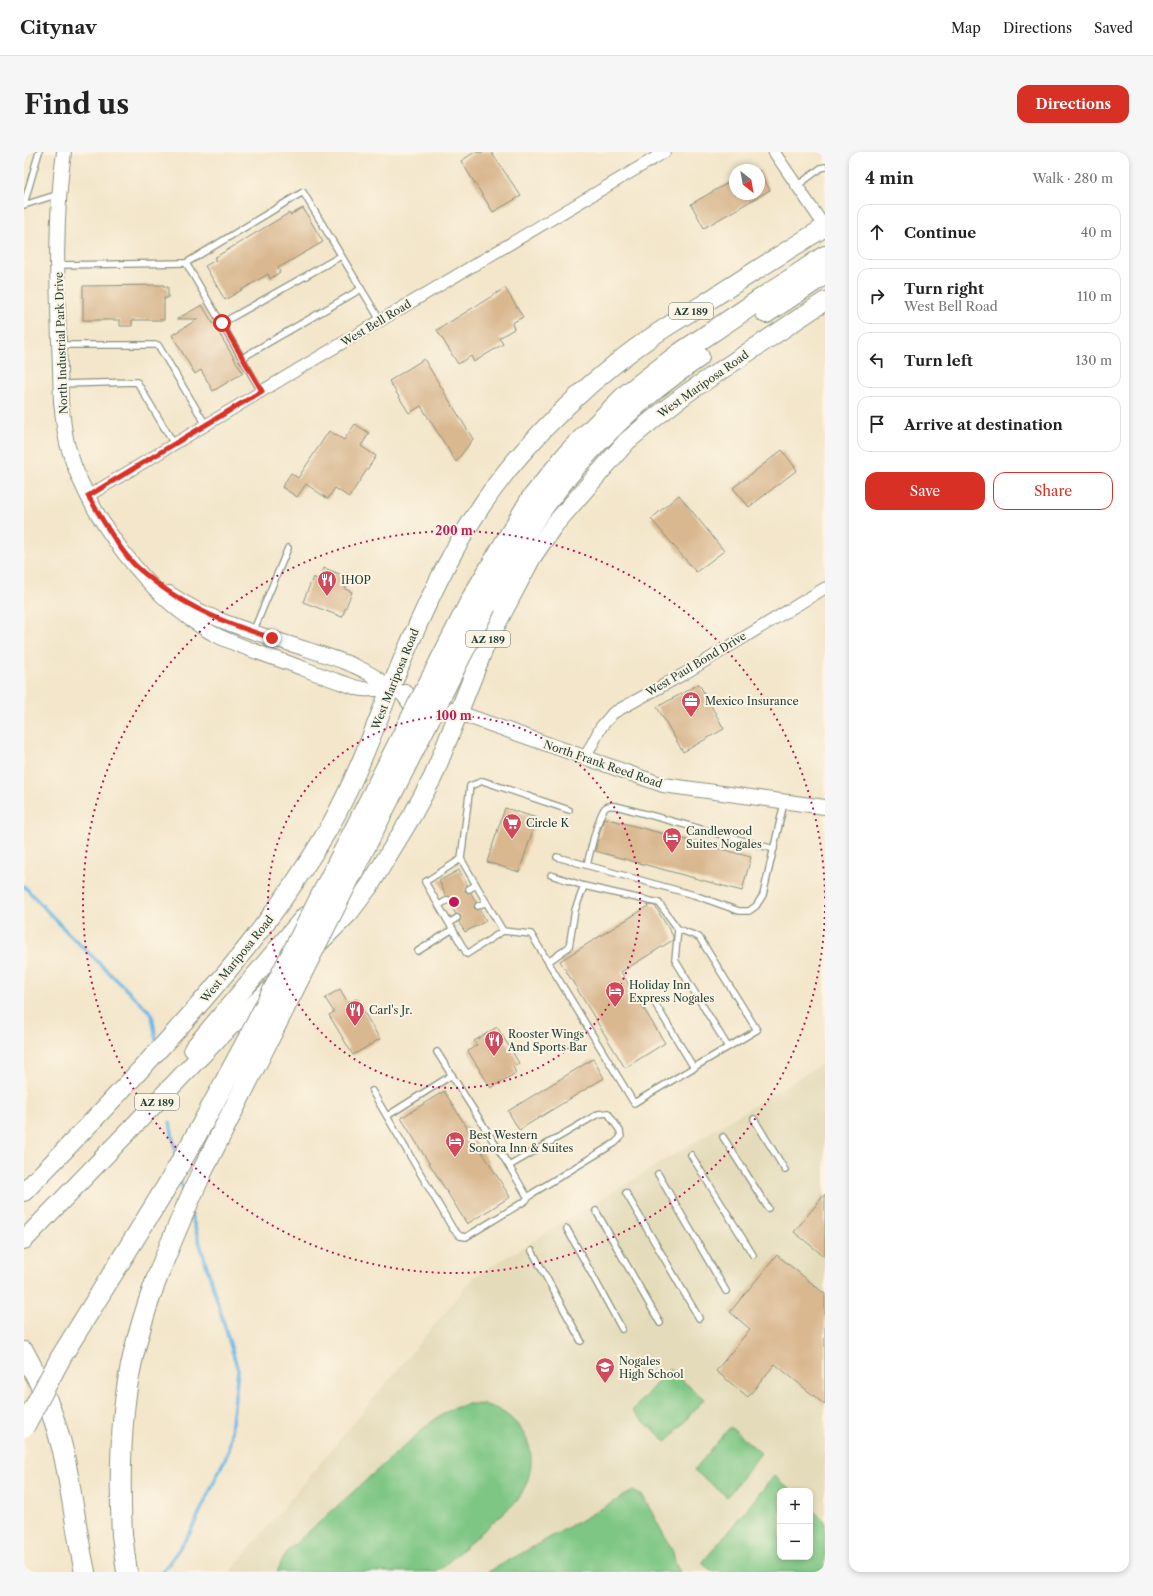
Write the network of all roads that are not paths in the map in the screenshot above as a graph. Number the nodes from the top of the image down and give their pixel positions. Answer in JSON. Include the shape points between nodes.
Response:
{"nodes":[{"id":1,"x":39,"y":152,"type":"edge"},
{"id":2,"x":64,"y":152,"type":"edge"},
{"id":3,"x":665,"y":152,"type":"edge"},
{"id":4,"x":774,"y":152,"type":"edge"},
{"id":5,"x":825,"y":167,"type":"edge"},
{"id":6,"x":797,"y":186,"type":"junction"},
{"id":7,"x":59,"y":194,"type":"junction"},
{"id":8,"x":24,"y":205,"type":"edge"},
{"id":9,"x":825,"y":227,"type":"edge"},
{"id":10,"x":341,"y":256,"type":"junction"},
{"id":11,"x":825,"y":256,"type":"edge"},
{"id":12,"x":186,"y":263,"type":"junction"},
{"id":13,"x":58,"y":265,"type":"junction"},
{"id":14,"x":825,"y":274,"type":"edge"},
{"id":15,"x":361,"y":290,"type":"junction"},
{"id":16,"x":825,"y":301,"type":"edge"},
{"id":17,"x":380,"y":320,"type":"junction"},
{"id":18,"x":222,"y":323,"type":"junction"},
{"id":19,"x":60,"y":345,"type":"junction"},
{"id":20,"x":242,"y":358,"type":"junction"},
{"id":21,"x":61,"y":384,"type":"junction"},
{"id":22,"x":262,"y":391,"type":"junction"},
{"id":23,"x":206,"y":425,"type":"junction"},
{"id":24,"x":174,"y":444,"type":"junction"},
{"id":25,"x":88,"y":496,"type":"junction"},
{"id":26,"x":288,"y":548,"type":"dead end"},
{"id":27,"x":133,"y":563,"type":"junction"},
{"id":28,"x":825,"y":588,"type":"edge"},
{"id":29,"x":479,"y":602,"type":"junction"},
{"id":30,"x":253,"y":632,"type":"junction"},
{"id":31,"x":247,"y":648,"type":"junction"},
{"id":32,"x":398,"y":691,"type":"junction"},
{"id":33,"x":457,"y":713,"type":"junction"},
{"id":34,"x":585,"y":758,"type":"junction"},
{"id":35,"x":784,"y":803,"type":"junction"},
{"id":36,"x":825,"y":807,"type":"edge"},
{"id":37,"x":569,"y":810,"type":"dead end"},
{"id":38,"x":774,"y":849,"type":"junction"},
{"id":39,"x":557,"y":857,"type":"dead end"},
{"id":40,"x":461,"y":859,"type":"junction"},
{"id":41,"x":586,"y":865,"type":"junction"},
{"id":42,"x":551,"y":875,"type":"dead end"},
{"id":43,"x":476,"y":885,"type":"junction"},
{"id":44,"x":584,"y":886,"type":"junction"},
{"id":45,"x":469,"y":888,"type":"dead end"},
{"id":46,"x":448,"y":900,"type":"dead end"},
{"id":47,"x":486,"y":902,"type":"junction"},
{"id":48,"x":438,"y":905,"type":"junction"},
{"id":49,"x":478,"y":906,"type":"dead end"},
{"id":50,"x":457,"y":918,"type":"dead end"},
{"id":51,"x":449,"y":923,"type":"junction"},
{"id":52,"x":678,"y":929,"type":"junction"},
{"id":53,"x":453,"y":930,"type":"junction"},
{"id":54,"x":503,"y":931,"type":"junction"},
{"id":55,"x":418,"y":951,"type":"dead end"},
{"id":56,"x":548,"y":962,"type":"junction"},
{"id":57,"x":653,"y":1000,"type":"dead end"},
{"id":58,"x":216,"y":1031,"type":"junction"},
{"id":59,"x":728,"y":1048,"type":"junction"},
{"id":60,"x":437,"y":1052,"type":"dead end"},
{"id":61,"x":694,"y":1068,"type":"junction"},
{"id":62,"x":452,"y":1075,"type":"junction"},
{"id":63,"x":372,"y":1091,"type":"dead end"},
{"id":64,"x":387,"y":1116,"type":"junction"},
{"id":65,"x":754,"y":1119,"type":"dead end"},
{"id":66,"x":723,"y":1136,"type":"dead end"},
{"id":67,"x":691,"y":1155,"type":"dead end"},
{"id":68,"x":509,"y":1166,"type":"junction"},
{"id":69,"x":785,"y":1170,"type":"dead end"},
{"id":70,"x":658,"y":1174,"type":"dead end"},
{"id":71,"x":24,"y":1192,"type":"edge"},
{"id":72,"x":626,"y":1193,"type":"dead end"},
{"id":73,"x":528,"y":1198,"type":"junction"},
{"id":74,"x":768,"y":1208,"type":"dead end"},
{"id":75,"x":596,"y":1211,"type":"dead end"},
{"id":76,"x":566,"y":1229,"type":"dead end"},
{"id":77,"x":24,"y":1240,"type":"edge"},
{"id":78,"x":532,"y":1251,"type":"dead end"},
{"id":79,"x":753,"y":1255,"type":"dead end"},
{"id":80,"x":726,"y":1291,"type":"dead end"},
{"id":81,"x":699,"y":1318,"type":"dead end"},
{"id":82,"x":660,"y":1323,"type":"dead end"},
{"id":83,"x":622,"y":1329,"type":"dead end"},
{"id":84,"x":581,"y":1341,"type":"dead end"},
{"id":85,"x":24,"y":1352,"type":"edge"},
{"id":86,"x":24,"y":1428,"type":"edge"},
{"id":87,"x":85,"y":1572,"type":"edge"},
{"id":88,"x":127,"y":1572,"type":"edge"}],
"edges":[{"from":1,"to":8,"type":"lane"},
{"from":2,"to":7,"type":"street","name":"North Industrial Park Drive"},
{"from":3,"to":17,"type":"street","name":"West Bell Road"},
{"from":4,"to":6,"type":"street"},
{"from":5,"to":6,"type":"lane"},
{"from":6,"to":9,"type":"street"},
{"from":7,"to":8,"type":"lane"},
{"from":7,"to":13,"type":"street","name":"North Industrial Park Drive"},
{"from":9,"to":32,"type":"highway","name":"West Mariposa Road","number":"AZ 189","via":[[656,334],[583,390],[548,424],[491,494],[465,533],[424,608]]},
{"from":10,"to":12,"type":"lane","via":[[303,192]]},
{"from":10,"to":15,"type":"lane"},
{"from":10,"to":18,"type":"lane"},
{"from":11,"to":29,"type":"highway","via":[[679,354],[626,395],[569,452],[531,499]]},
{"from":12,"to":13,"type":"lane"},
{"from":12,"to":18,"type":"lane"},
{"from":13,"to":19,"type":"street","name":"North Industrial Park Drive"},
{"from":14,"to":29,"type":"highway","via":[[689,364],[637,405],[584,458],[544,507],[515,553]]},
{"from":15,"to":17,"type":"lane"},
{"from":15,"to":20,"type":"lane"},
{"from":16,"to":33,"type":"highway","name":"West Mariposa Road","number":"AZ 189","via":[[687,393],[627,441],[598,473],[554,525],[532,557],[485,646]]},
{"from":17,"to":22,"type":"street","name":"West Bell Road"},
{"from":18,"to":20,"type":"lane"},
{"from":19,"to":21,"type":"street","name":"North Industrial Park Drive"},
{"from":19,"to":23,"type":"lane","via":[[158,345]]},
{"from":20,"to":22,"type":"lane"},
{"from":21,"to":24,"type":"lane","via":[[137,382]]},
{"from":21,"to":25,"type":"street","name":"North Industrial Park Drive","via":[[61,402],[68,446]]},
{"from":22,"to":23,"type":"street","name":"West Bell Road"},
{"from":23,"to":24,"type":"street","name":"West Bell Road"},
{"from":24,"to":25,"type":"street","name":"West Bell Road"},
{"from":25,"to":27,"type":"street","name":"North Industrial Park Drive","via":[[110,533]]},
{"from":26,"to":30,"type":"lane"},
{"from":27,"to":30,"type":"street","name":"North Industrial Park Drive","via":[[170,594],[194,608]]},
{"from":27,"to":31,"type":"street","name":"North Industrial Park Drive","via":[[165,600],[181,613],[213,633]]},
{"from":28,"to":34,"type":"street","name":"West Paul Bond Drive","via":[[684,674],[613,713],[601,727]]},
{"from":29,"to":86,"type":"highway","bridge":true,"via":[[199,1130],[162,1195],[61,1357]]},
{"from":29,"to":88,"type":"highway","bridge":true,"via":[[201,1174],[172,1239],[144,1315],[130,1370],[121,1454],[122,1535]]},
{"from":30,"to":31,"type":"street"},
{"from":30,"to":32,"type":"street","name":"North Industrial Park Drive","via":[[366,670]]},
{"from":31,"to":32,"type":"street","name":"North Industrial Park Drive","via":[[361,689]]},
{"from":32,"to":33,"type":"street","name":"North Industrial Park Drive"},
{"from":32,"to":58,"type":"highway","via":[[413,704],[416,719],[414,729],[384,790],[345,860]]},
{"from":32,"to":71,"type":"highway","name":"West Mariposa Road","number":"AZ 189","via":[[330,826],[296,882],[247,950],[70,1146]]},
{"from":33,"to":34,"type":"street","name":"North Frank Reed Road"},
{"from":33,"to":58,"type":"highway","name":"West Mariposa Road","number":"AZ 189","via":[[433,777],[410,821],[370,885],[349,913],[311,951]]},
{"from":34,"to":35,"type":"street","name":"North Frank Reed Road","via":[[663,785]]},
{"from":35,"to":36,"type":"street","name":"North Frank Reed Road"},
{"from":35,"to":38,"type":"lane"},
{"from":37,"to":40,"type":"lane","via":[[483,781],[470,786]]},
{"from":38,"to":41,"type":"lane","via":[[609,805],[604,808]]},
{"from":38,"to":41,"type":"lane","via":[[763,895],[749,911],[739,911],[694,895]]},
{"from":39,"to":41,"type":"lane"},
{"from":40,"to":43,"type":"lane"},
{"from":40,"to":48,"type":"lane","via":[[425,882]]},
{"from":42,"to":44,"type":"lane"},
{"from":43,"to":45,"type":"lane"},
{"from":43,"to":47,"type":"lane"},
{"from":44,"to":52,"type":"lane","via":[[659,903]]},
{"from":44,"to":56,"type":"lane","via":[[575,910],[569,948]]},
{"from":46,"to":48,"type":"lane"},
{"from":47,"to":49,"type":"lane"},
{"from":47,"to":54,"type":"lane"},
{"from":48,"to":51,"type":"lane"},
{"from":50,"to":51,"type":"lane"},
{"from":51,"to":53,"type":"lane"},
{"from":52,"to":59,"type":"lane","via":[[675,960]]},
{"from":52,"to":59,"type":"lane","via":[[699,937],[757,1030]]},
{"from":53,"to":54,"type":"lane","via":[[467,954]]},
{"from":53,"to":55,"type":"lane"},
{"from":54,"to":56,"type":"lane","via":[[531,934]]},
{"from":56,"to":61,"type":"lane","via":[[634,1103]]},
{"from":57,"to":61,"type":"lane"},
{"from":58,"to":77,"type":"highway","name":"West Mariposa Road","number":"AZ 189","via":[[137,1122]]},
{"from":59,"to":61,"type":"lane"},
{"from":60,"to":62,"type":"lane"},
{"from":62,"to":64,"type":"lane"},
{"from":62,"to":68,"type":"lane"},
{"from":63,"to":64,"type":"lane"},
{"from":64,"to":73,"type":"lane","via":[[453,1229],[460,1236],[466,1237],[478,1231]]},
{"from":65,"to":69,"type":"lane"},
{"from":66,"to":74,"type":"lane"},
{"from":67,"to":79,"type":"lane"},
{"from":68,"to":73,"type":"lane"},
{"from":68,"to":73,"type":"lane","via":[[598,1114],[608,1113],[614,1120],[620,1131],[620,1137],[615,1143]]},
{"from":70,"to":80,"type":"lane"},
{"from":72,"to":81,"type":"lane"},
{"from":75,"to":82,"type":"lane"},
{"from":76,"to":83,"type":"lane"},
{"from":78,"to":84,"type":"lane"},
{"from":85,"to":87,"type":"highway","via":[[51,1410],[63,1451]]}]}
